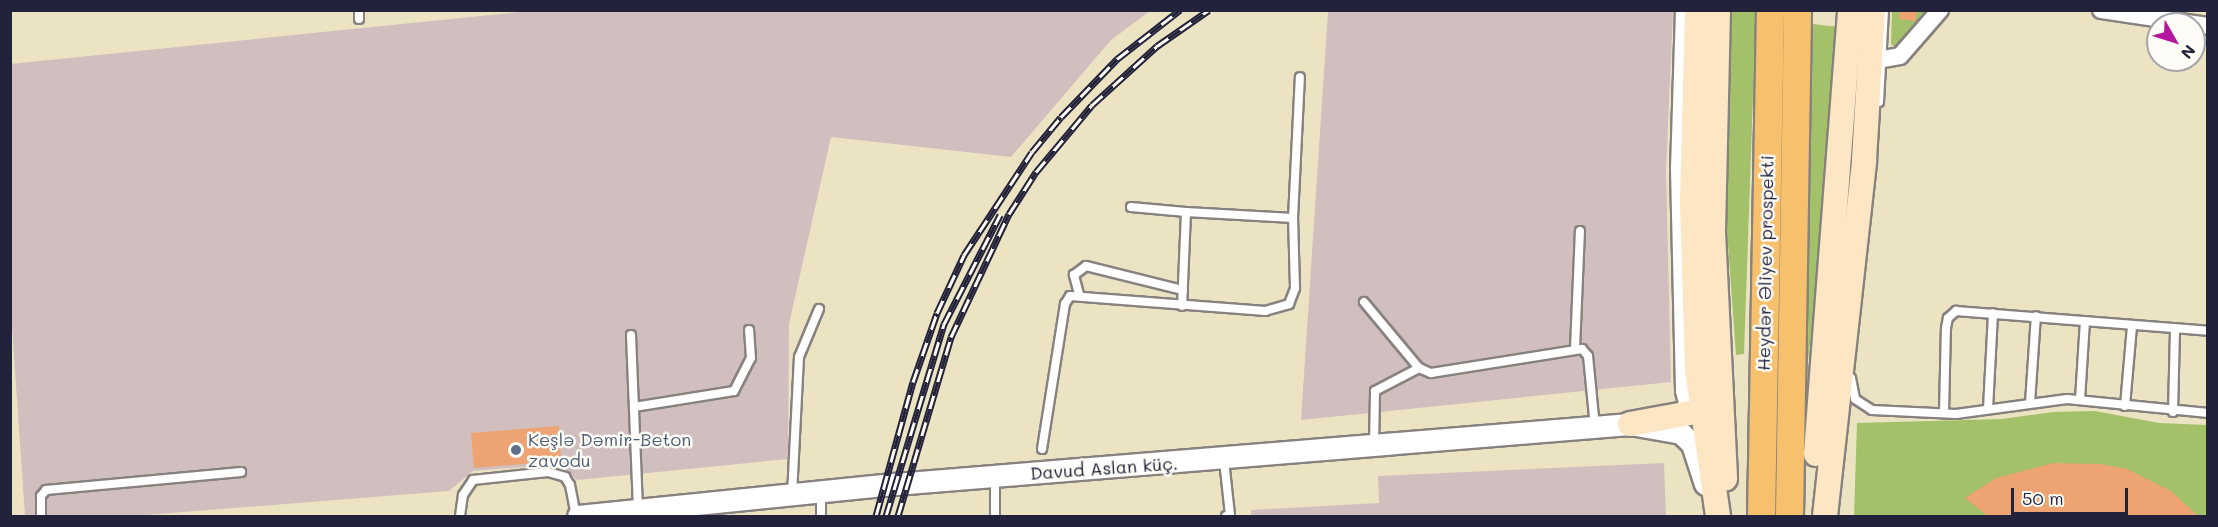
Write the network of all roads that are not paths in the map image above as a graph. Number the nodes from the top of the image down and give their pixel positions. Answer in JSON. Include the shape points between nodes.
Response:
{"nodes":[{"id":1,"x":1684,"y":10,"type":"edge"},
{"id":2,"x":1697,"y":10,"type":"edge"},
{"id":3,"x":1718,"y":10,"type":"edge"},
{"id":4,"x":1770,"y":10,"type":"edge"},
{"id":5,"x":1797,"y":10,"type":"edge"},
{"id":6,"x":1850,"y":10,"type":"edge"},
{"id":7,"x":1873,"y":10,"type":"edge"},
{"id":8,"x":1884,"y":10,"type":"edge"},
{"id":9,"x":1940,"y":10,"type":"edge"},
{"id":10,"x":2101,"y":10,"type":"edge"},
{"id":11,"x":2208,"y":26,"type":"edge"},
{"id":12,"x":1878,"y":61,"type":"junction"},
{"id":13,"x":1300,"y":76,"type":"dead end"},
{"id":14,"x":1131,"y":207,"type":"dead end"},
{"id":15,"x":1186,"y":212,"type":"junction"},
{"id":16,"x":1293,"y":218,"type":"junction"},
{"id":17,"x":1580,"y":231,"type":"dead end"},
{"id":18,"x":1183,"y":290,"type":"junction"},
{"id":19,"x":1079,"y":294,"type":"junction"},
{"id":20,"x":1364,"y":302,"type":"dead end"},
{"id":21,"x":1182,"y":306,"type":"junction"},
{"id":22,"x":819,"y":309,"type":"dead end"},
{"id":23,"x":1993,"y":313,"type":"junction"},
{"id":24,"x":2036,"y":316,"type":"junction"},
{"id":25,"x":2085,"y":321,"type":"junction"},
{"id":26,"x":2132,"y":326,"type":"junction"},
{"id":27,"x":2175,"y":329,"type":"junction"},
{"id":28,"x":749,"y":330,"type":"dead end"},
{"id":29,"x":2208,"y":331,"type":"edge"},
{"id":30,"x":631,"y":335,"type":"dead end"},
{"id":31,"x":1575,"y":349,"type":"junction"},
{"id":32,"x":1720,"y":366,"type":"junction"},
{"id":33,"x":1419,"y":368,"type":"junction"},
{"id":34,"x":2080,"y":400,"type":"junction"},
{"id":35,"x":2030,"y":403,"type":"junction"},
{"id":36,"x":2125,"y":406,"type":"junction"},
{"id":37,"x":634,"y":407,"type":"junction"},
{"id":38,"x":1988,"y":409,"type":"junction"},
{"id":39,"x":1701,"y":411,"type":"junction"},
{"id":40,"x":2173,"y":412,"type":"junction"},
{"id":41,"x":1944,"y":413,"type":"junction"},
{"id":42,"x":2208,"y":413,"type":"edge"},
{"id":43,"x":1630,"y":424,"type":"junction"},
{"id":44,"x":1595,"y":427,"type":"junction"},
{"id":45,"x":1374,"y":445,"type":"junction"},
{"id":46,"x":1042,"y":449,"type":"dead end"},
{"id":47,"x":1224,"y":460,"type":"junction"},
{"id":48,"x":241,"y":472,"type":"dead end"},
{"id":49,"x":995,"y":477,"type":"junction"},
{"id":50,"x":821,"y":493,"type":"junction"},
{"id":51,"x":792,"y":495,"type":"junction"},
{"id":52,"x":638,"y":511,"type":"junction"},
{"id":53,"x":41,"y":516,"type":"edge"},
{"id":54,"x":460,"y":516,"type":"edge"},
{"id":55,"x":577,"y":516,"type":"edge"},
{"id":56,"x":821,"y":516,"type":"edge"},
{"id":57,"x":994,"y":516,"type":"edge"},
{"id":58,"x":1229,"y":516,"type":"edge"},
{"id":59,"x":1713,"y":516,"type":"edge"},
{"id":60,"x":1718,"y":516,"type":"edge"},
{"id":61,"x":1725,"y":516,"type":"edge"},
{"id":62,"x":1761,"y":516,"type":"edge"},
{"id":63,"x":1789,"y":516,"type":"edge"},
{"id":64,"x":1816,"y":516,"type":"edge"},
{"id":65,"x":1825,"y":516,"type":"edge"}],
"edges":[{"from":1,"to":39,"type":"street","via":[[1679,169],[1684,391],[1687,403]]},
{"from":2,"to":39,"type":"main road","via":[[1692,202]]},
{"from":3,"to":32,"type":"main road","via":[[1713,199]]},
{"from":4,"to":62,"type":"highway","name":"Heydər Əliyev prospekti"},
{"from":5,"to":63,"type":"highway","name":"Heydər Əliyev prospekti"},
{"from":6,"to":64,"type":"main road","via":[[1816,445]]},
{"from":7,"to":12,"type":"main road"},
{"from":8,"to":12,"type":"lane"},
{"from":9,"to":12,"type":"street","via":[[1905,52]]},
{"from":10,"to":11,"type":"street"},
{"from":12,"to":41,"type":"lane","via":[[1851,391],[1863,407],[1872,410]]},
{"from":12,"to":65,"type":"main road"},
{"from":13,"to":16,"type":"lane"},
{"from":14,"to":15,"type":"lane"},
{"from":15,"to":16,"type":"lane"},
{"from":15,"to":18,"type":"lane"},
{"from":16,"to":21,"type":"lane","via":[[1295,288],[1285,308],[1265,311]]},
{"from":17,"to":31,"type":"lane"},
{"from":18,"to":19,"type":"lane","via":[[1086,266],[1074,275]]},
{"from":18,"to":21,"type":"lane"},
{"from":19,"to":21,"type":"lane"},
{"from":19,"to":46,"type":"lane","via":[[1070,296],[1065,304]]},
{"from":20,"to":33,"type":"lane"},
{"from":22,"to":51,"type":"lane","via":[[799,357]]},
{"from":23,"to":24,"type":"lane"},
{"from":23,"to":38,"type":"lane"},
{"from":23,"to":41,"type":"lane","via":[[1956,311],[1948,318]]},
{"from":24,"to":25,"type":"lane"},
{"from":24,"to":35,"type":"lane"},
{"from":25,"to":26,"type":"lane"},
{"from":25,"to":34,"type":"lane"},
{"from":26,"to":27,"type":"lane"},
{"from":26,"to":36,"type":"lane"},
{"from":27,"to":29,"type":"lane"},
{"from":27,"to":40,"type":"lane"},
{"from":28,"to":37,"type":"lane","via":[[750,358],[734,391]]},
{"from":30,"to":37,"type":"lane"},
{"from":31,"to":33,"type":"lane","via":[[1443,373]]},
{"from":31,"to":44,"type":"lane","via":[[1588,356]]},
{"from":32,"to":39,"type":"main road","via":[[1716,402]]},
{"from":32,"to":61,"type":"main road"},
{"from":33,"to":45,"type":"lane","via":[[1375,391]]},
{"from":34,"to":35,"type":"lane"},
{"from":34,"to":36,"type":"lane"},
{"from":35,"to":38,"type":"lane"},
{"from":36,"to":40,"type":"lane"},
{"from":37,"to":52,"type":"lane"},
{"from":38,"to":41,"type":"lane"},
{"from":39,"to":43,"type":"main road"},
{"from":39,"to":60,"type":"main road"},
{"from":40,"to":42,"type":"lane"},
{"from":43,"to":44,"type":"street","name":"Davud Aslan küç."},
{"from":43,"to":59,"type":"street","name":"Davud Aslan küç.","via":[[1665,428],[1687,438],[1697,455]]},
{"from":44,"to":45,"type":"street","name":"Davud Aslan küç."},
{"from":45,"to":47,"type":"street","name":"Davud Aslan küç."},
{"from":47,"to":49,"type":"street","name":"Davud Aslan küç."},
{"from":47,"to":58,"type":"lane"},
{"from":48,"to":53,"type":"lane","via":[[46,490],[40,496]]},
{"from":49,"to":50,"type":"street","name":"Davud Aslan küç."},
{"from":49,"to":57,"type":"lane"},
{"from":50,"to":51,"type":"street","name":"Davud Aslan küç."},
{"from":50,"to":56,"type":"lane"},
{"from":51,"to":52,"type":"street","name":"Davud Aslan küç."},
{"from":52,"to":55,"type":"street","name":"Davud Aslan küç."},
{"from":54,"to":55,"type":"lane","via":[[462,495],[473,480],[548,472],[565,477]]}]}
